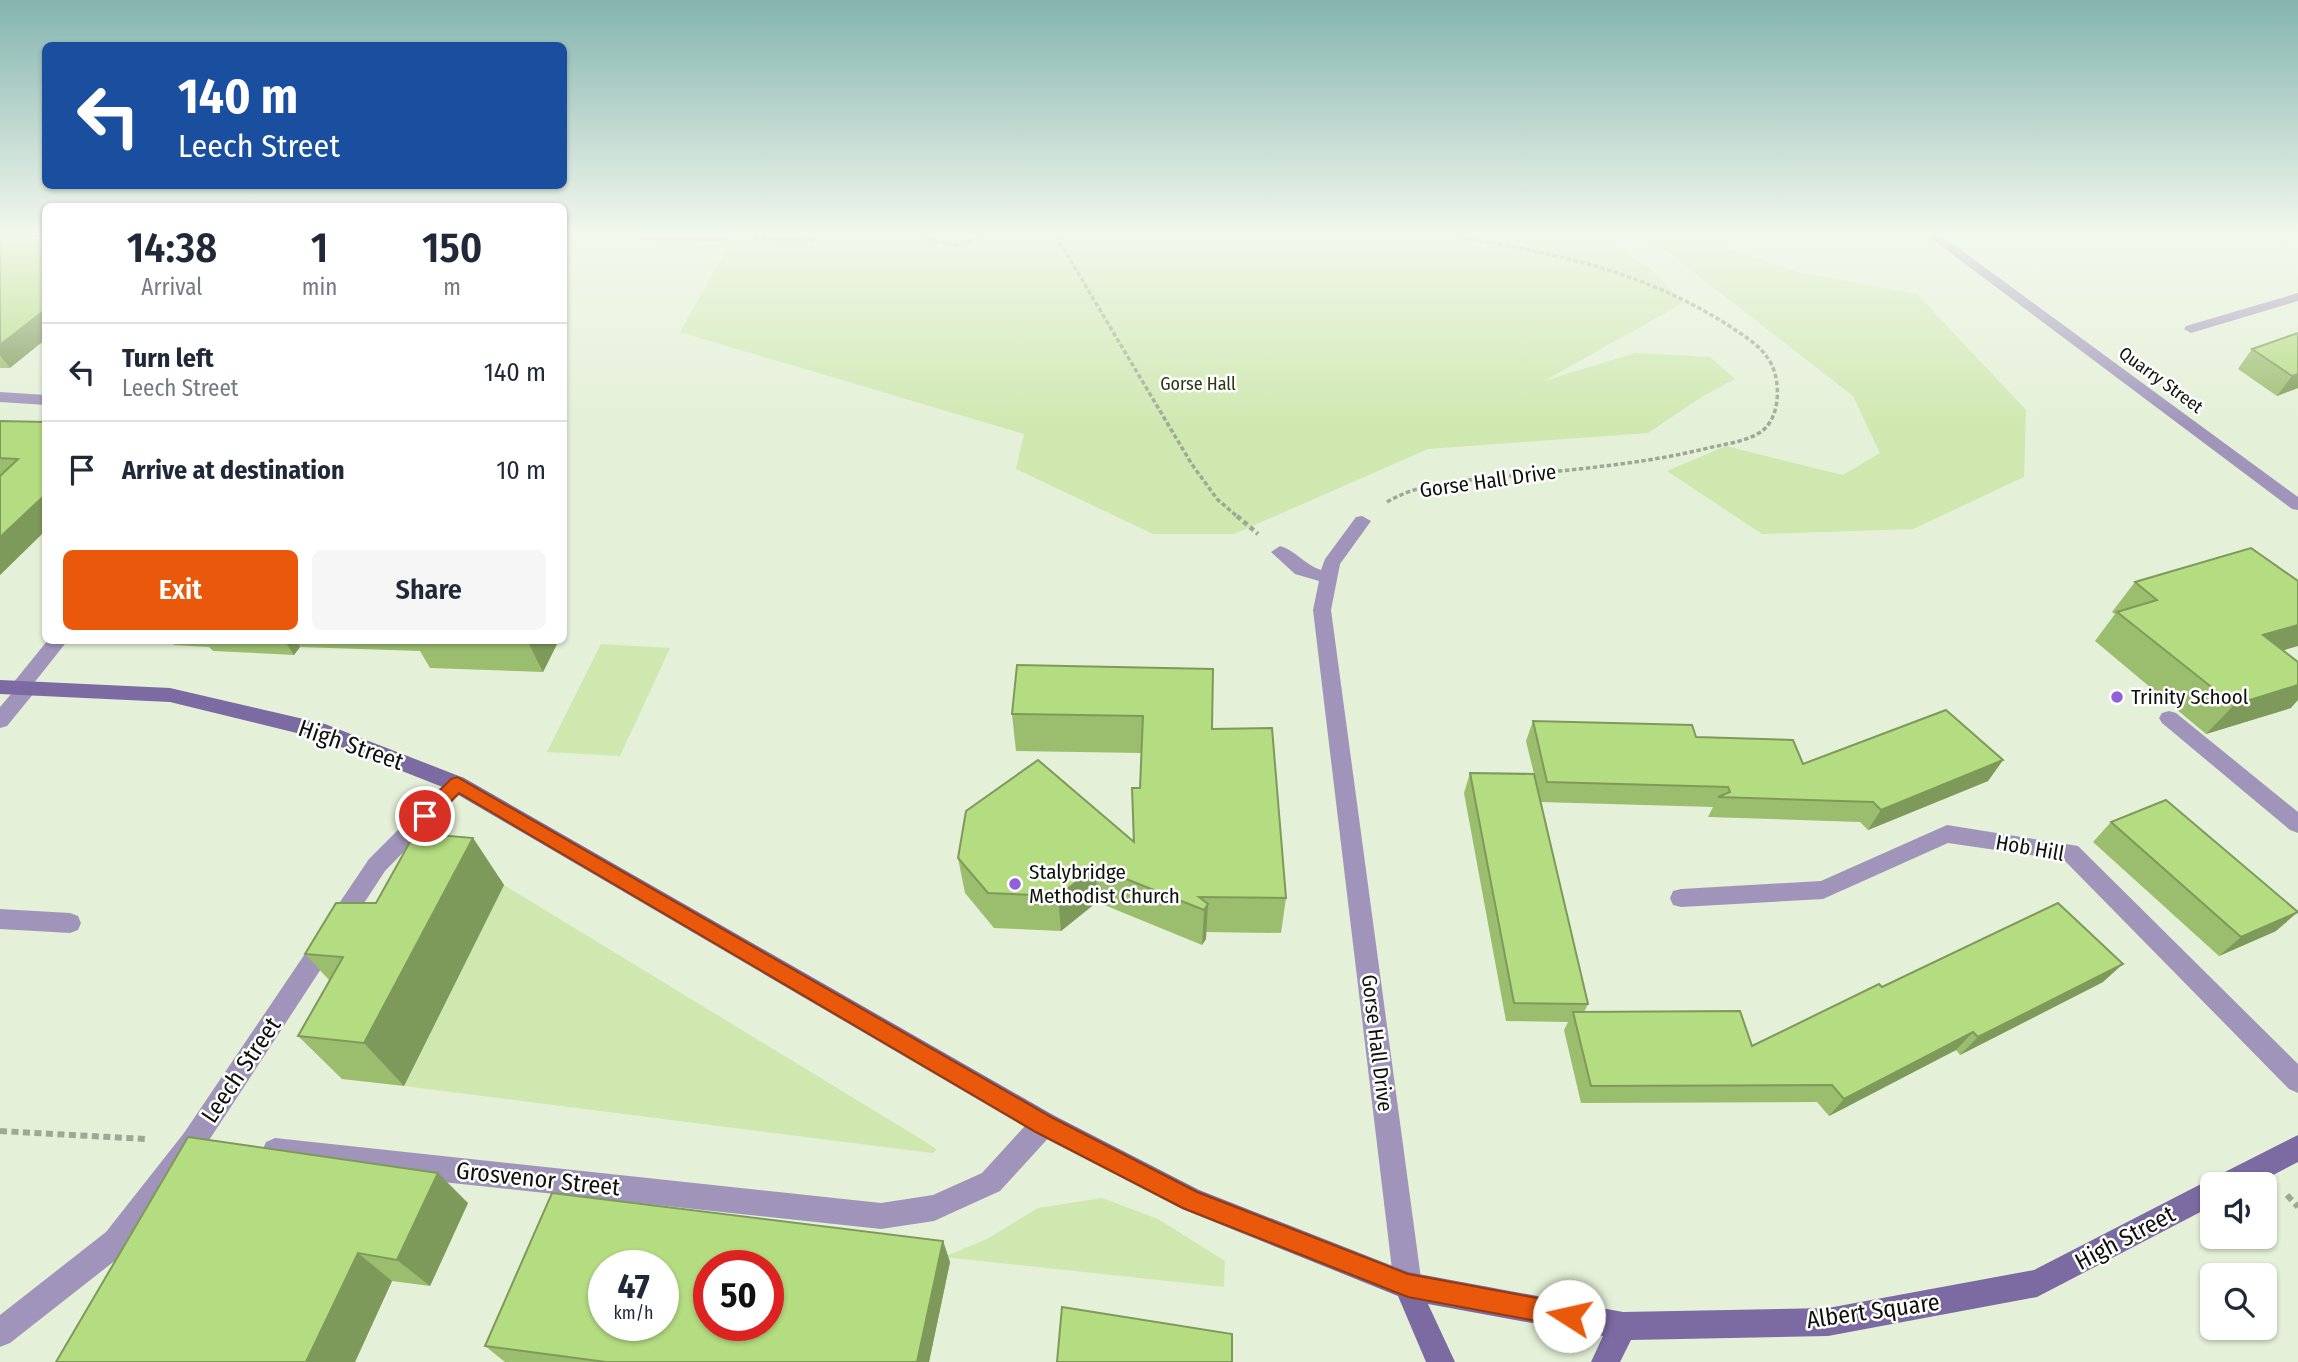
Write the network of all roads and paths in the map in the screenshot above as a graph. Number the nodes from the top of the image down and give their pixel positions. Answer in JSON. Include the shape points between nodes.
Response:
{"nodes":[{"id":1,"x":1094,"y":300,"type":"edge"},
{"id":2,"x":1692,"y":300,"type":"edge"},
{"id":3,"x":2020,"y":300,"type":"edge"},
{"id":4,"x":2289,"y":300,"type":"edge"},
{"id":5,"x":2191,"y":329,"type":"dead end"},
{"id":6,"x":0,"y":397,"type":"edge"},
{"id":7,"x":42,"y":400,"type":"edge"},
{"id":8,"x":2298,"y":505,"type":"edge"},
{"id":9,"x":1362,"y":521,"type":"joint"},
{"id":10,"x":1280,"y":552,"type":"joint"},
{"id":11,"x":1328,"y":578,"type":"junction"},
{"id":12,"x":55,"y":644,"type":"edge"},
{"id":13,"x":15,"y":688,"type":"edge"},
{"id":14,"x":2169,"y":718,"type":"dead end"},
{"id":15,"x":0,"y":721,"type":"edge"},
{"id":16,"x":457,"y":784,"type":"junction"},
{"id":17,"x":2298,"y":824,"type":"edge"},
{"id":18,"x":1681,"y":898,"type":"dead end"},
{"id":19,"x":0,"y":919,"type":"edge"},
{"id":20,"x":70,"y":923,"type":"dead end"},
{"id":21,"x":2298,"y":1082,"type":"edge"},
{"id":22,"x":1044,"y":1124,"type":"junction"},
{"id":23,"x":0,"y":1131,"type":"edge"},
{"id":24,"x":193,"y":1142,"type":"junction"},
{"id":25,"x":221,"y":1145,"type":"edge"},
{"id":26,"x":248,"y":1148,"type":"edge"},
{"id":27,"x":2298,"y":1148,"type":"edge"},
{"id":28,"x":2251,"y":1172,"type":"edge"},
{"id":29,"x":2200,"y":1198,"type":"edge"},
{"id":30,"x":2038,"y":1283,"type":"joint"},
{"id":31,"x":1408,"y":1286,"type":"junction"},
{"id":32,"x":1623,"y":1326,"type":"junction"},
{"id":33,"x":0,"y":1333,"type":"edge"},
{"id":34,"x":1441,"y":1362,"type":"edge"},
{"id":35,"x":1605,"y":1362,"type":"edge"}],
"edges":[{"from":1,"to":10,"type":"path","via":[[1217,499]]},
{"from":2,"to":9,"type":"path","name":"Gorse Hall Drive","via":[[1766,351],[1777,380],[1775,414],[1768,427],[1754,436],[1693,452],[1443,484],[1395,496]]},
{"from":3,"to":8,"type":"street","name":"Quarry Street"},
{"from":4,"to":5,"type":"street"},
{"from":6,"to":7,"type":"street"},
{"from":9,"to":11,"type":"street","name":"Gorse Hall Drive","via":[[1331,563]]},
{"from":10,"to":11,"type":"street","via":[[1301,570]]},
{"from":11,"to":31,"type":"street","name":"Gorse Hall Drive","via":[[1322,610]]},
{"from":12,"to":13,"type":"street"},
{"from":13,"to":15,"type":"street"},
{"from":13,"to":16,"type":"main road","name":"High Street","via":[[170,695],[325,732]]},
{"from":14,"to":17,"type":"street"},
{"from":16,"to":22,"type":"main road","name":"High Street"},
{"from":16,"to":24,"type":"street","name":"Leech Street","via":[[377,864]]},
{"from":18,"to":21,"type":"street","name":"Hob Hill","via":[[1823,890],[1947,834],[2070,852]]},
{"from":19,"to":20,"type":"street"},
{"from":22,"to":26,"type":"street","name":"Grosvenor Street","via":[[991,1182],[934,1208],[881,1216]]},
{"from":22,"to":31,"type":"main road","name":"High Street","via":[[1191,1200]]},
{"from":23,"to":24,"type":"path"},
{"from":24,"to":25,"type":"street"},
{"from":24,"to":33,"type":"street","name":"Leech Street","via":[[116,1242]]},
{"from":27,"to":28,"type":"main road"},
{"from":29,"to":30,"type":"main road","name":"High Street"},
{"from":30,"to":32,"type":"main road","name":"Albert Square","via":[[1828,1322]]},
{"from":31,"to":32,"type":"main road","name":"High Street"},
{"from":31,"to":34,"type":"main road"},
{"from":32,"to":35,"type":"main road"}]}
